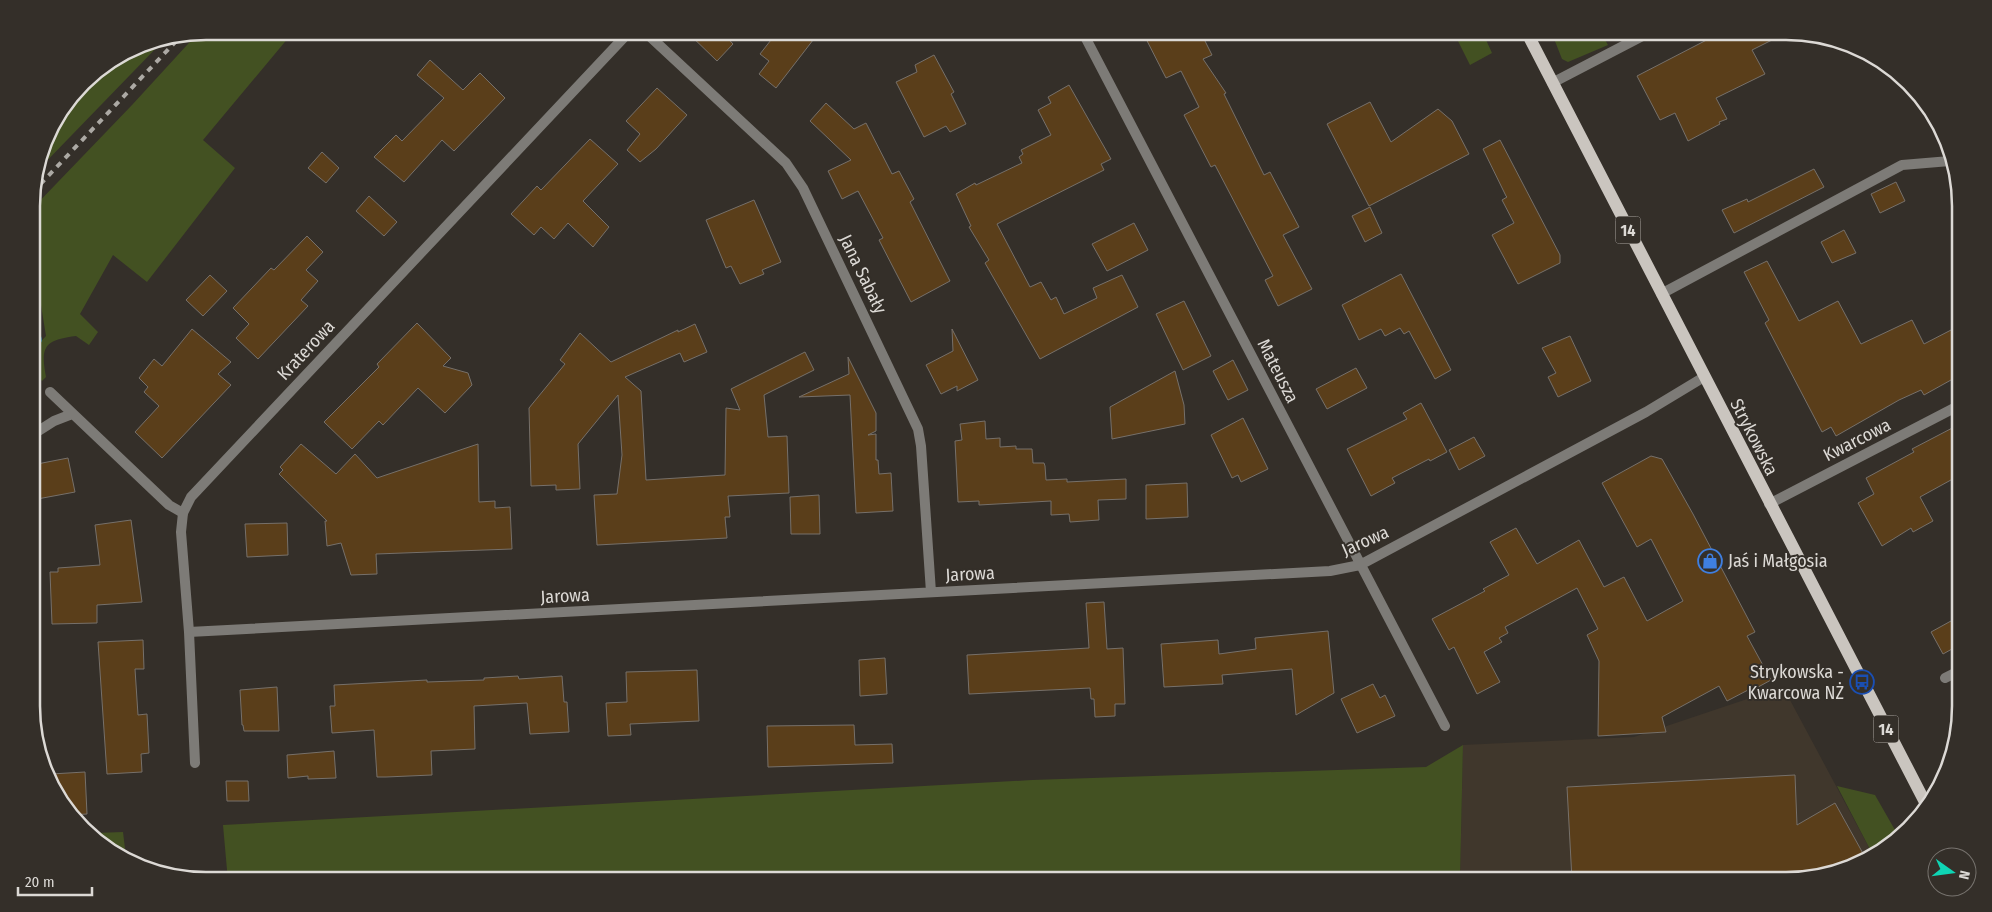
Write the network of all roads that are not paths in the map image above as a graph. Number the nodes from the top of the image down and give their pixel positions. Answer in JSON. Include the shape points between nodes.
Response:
{"nodes":[{"id":1,"x":621,"y":40,"type":"edge"},
{"id":2,"x":654,"y":40,"type":"edge"},
{"id":3,"x":1087,"y":40,"type":"edge"},
{"id":4,"x":1530,"y":40,"type":"edge"},
{"id":5,"x":1539,"y":40,"type":"edge"},
{"id":6,"x":1635,"y":40,"type":"edge"},
{"id":7,"x":1552,"y":83,"type":"junction"},
{"id":8,"x":1945,"y":161,"type":"edge"},
{"id":9,"x":1661,"y":294,"type":"junction"},
{"id":10,"x":1704,"y":377,"type":"junction"},
{"id":11,"x":50,"y":392,"type":"dead end"},
{"id":12,"x":1952,"y":409,"type":"edge"},
{"id":13,"x":72,"y":414,"type":"junction"},
{"id":14,"x":40,"y":430,"type":"edge"},
{"id":15,"x":1769,"y":504,"type":"junction"},
{"id":16,"x":183,"y":513,"type":"junction"},
{"id":17,"x":1360,"y":565,"type":"junction"},
{"id":18,"x":931,"y":592,"type":"junction"},
{"id":19,"x":189,"y":632,"type":"junction"},
{"id":20,"x":1952,"y":674,"type":"edge"},
{"id":21,"x":1945,"y":678,"type":"dead end"},
{"id":22,"x":1446,"y":726,"type":"dead end"},
{"id":23,"x":195,"y":764,"type":"dead end"},
{"id":24,"x":1923,"y":799,"type":"edge"}],
"edges":[{"from":1,"to":16,"type":"street","name":"Kraterowa","via":[[204,482]]},
{"from":2,"to":18,"type":"street","name":"Jana Sabały","via":[[786,163],[804,188],[918,429],[922,446]]},
{"from":3,"to":17,"type":"street","name":"Mateusza"},
{"from":4,"to":7,"type":"main road","name":"Strykowska","number":"14"},
{"from":5,"to":7,"type":"main road","name":"Strykowska","number":"14"},
{"from":6,"to":7,"type":"street"},
{"from":7,"to":9,"type":"main road","name":"Strykowska","number":"14"},
{"from":8,"to":9,"type":"street","via":[[1902,165]]},
{"from":9,"to":10,"type":"main road","name":"Strykowska","number":"14"},
{"from":10,"to":15,"type":"main road","name":"Strykowska","number":"14"},
{"from":10,"to":17,"type":"street","name":"Jarowa","via":[[1646,412]]},
{"from":11,"to":13,"type":"street"},
{"from":12,"to":15,"type":"street","name":"Kwarcowa"},
{"from":13,"to":14,"type":"street"},
{"from":13,"to":16,"type":"street","via":[[169,505]]},
{"from":15,"to":24,"type":"main road","name":"Strykowska","number":"14"},
{"from":16,"to":19,"type":"street","name":"Kraterowa","via":[[181,532]]},
{"from":17,"to":18,"type":"street","name":"Jarowa","via":[[1330,571]]},
{"from":17,"to":22,"type":"street","name":"Mateusza"},
{"from":18,"to":19,"type":"street","name":"Jarowa"},
{"from":19,"to":23,"type":"street","name":"Kraterowa"},
{"from":20,"to":21,"type":"street"}]}
